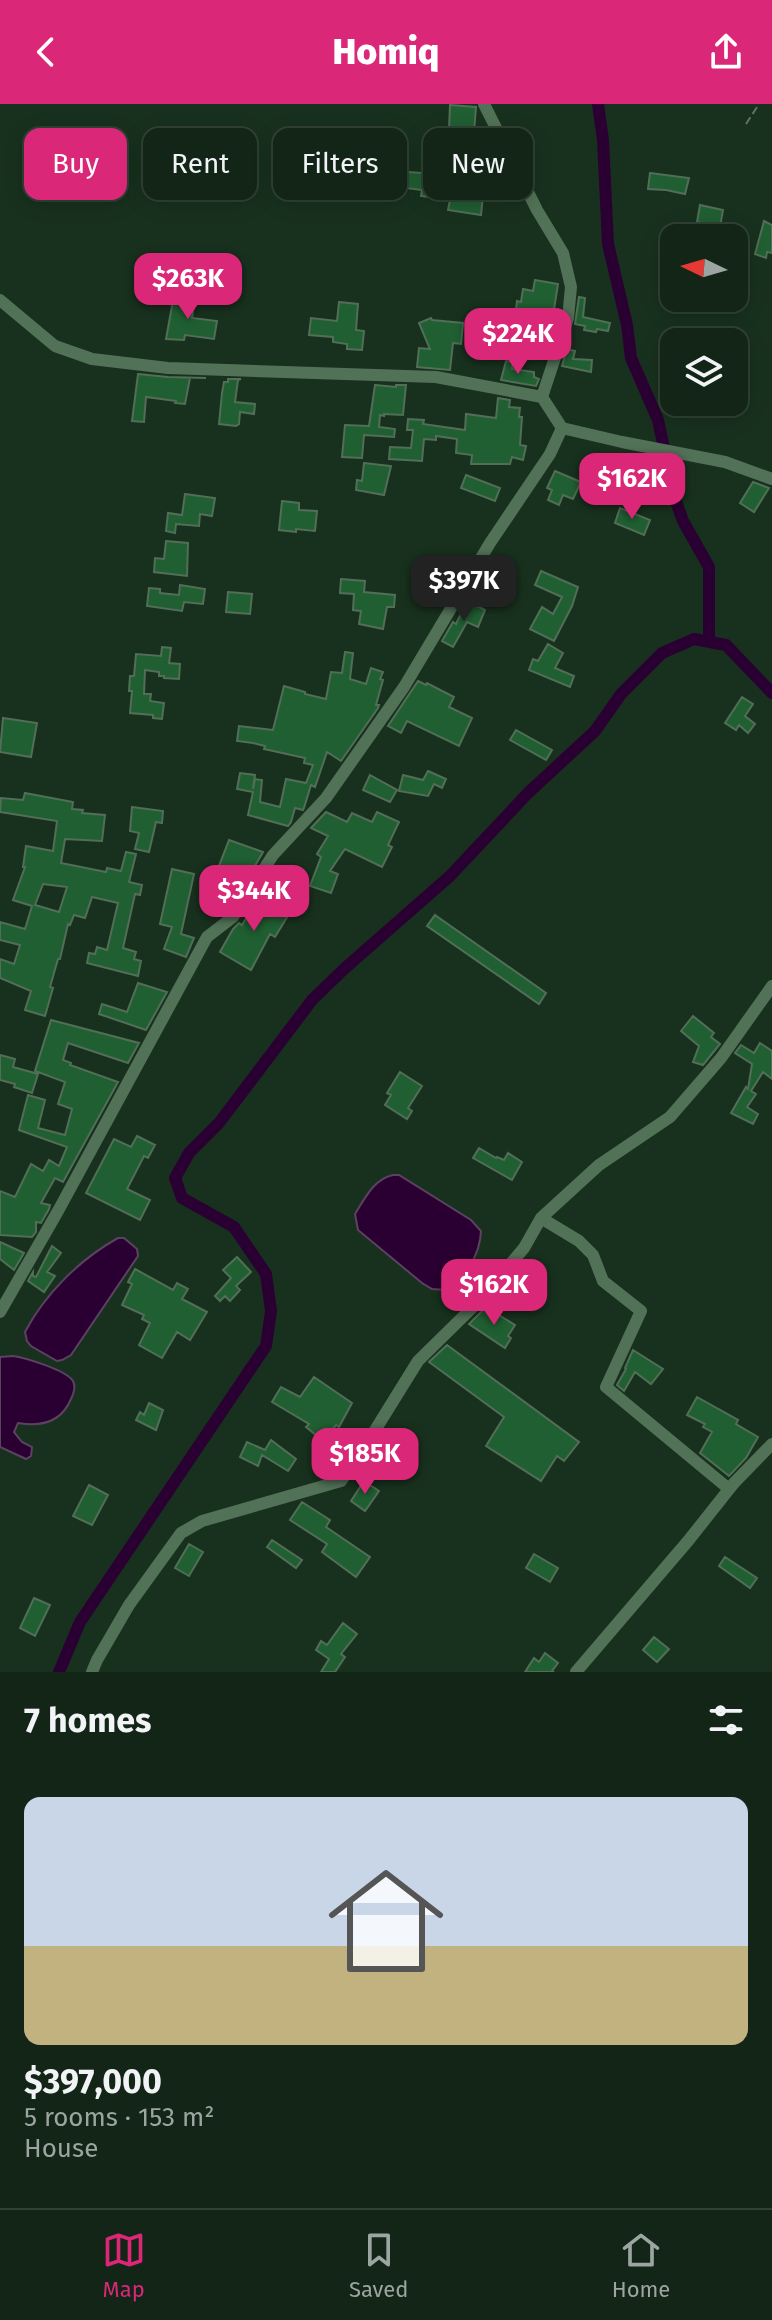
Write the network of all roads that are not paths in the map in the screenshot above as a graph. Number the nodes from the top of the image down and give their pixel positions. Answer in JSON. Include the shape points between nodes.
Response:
{"nodes":[{"id":1,"x":484,"y":104,"type":"edge"},
{"id":2,"x":0,"y":300,"type":"edge"},
{"id":3,"x":542,"y":397,"type":"junction"},
{"id":4,"x":562,"y":428,"type":"junction"},
{"id":5,"x":772,"y":479,"type":"edge"},
{"id":6,"x":772,"y":986,"type":"edge"},
{"id":7,"x":541,"y":1218,"type":"junction"},
{"id":8,"x":0,"y":1312,"type":"edge"},
{"id":9,"x":772,"y":1444,"type":"edge"},
{"id":10,"x":729,"y":1489,"type":"junction"},
{"id":11,"x":92,"y":1672,"type":"edge"},
{"id":12,"x":576,"y":1672,"type":"edge"}],
"edges":[{"from":1,"to":3,"type":"street","via":[[563,253],[571,287],[568,318]]},
{"from":2,"to":3,"type":"street","via":[[55,346],[92,359],[168,368],[436,377]]},
{"from":3,"to":4,"type":"street"},
{"from":4,"to":5,"type":"street","via":[[725,462]]},
{"from":4,"to":8,"type":"street","via":[[387,712],[326,798],[273,855],[233,917],[207,937]]},
{"from":6,"to":7,"type":"street","via":[[670,1117],[599,1165]]},
{"from":7,"to":10,"type":"street","via":[[579,1241],[593,1255],[603,1281],[641,1311],[606,1387]]},
{"from":7,"to":11,"type":"street","via":[[524,1248],[480,1300],[418,1361],[341,1481],[202,1521],[181,1533],[129,1605]]},
{"from":9,"to":10,"type":"street"},
{"from":10,"to":12,"type":"street"}]}
